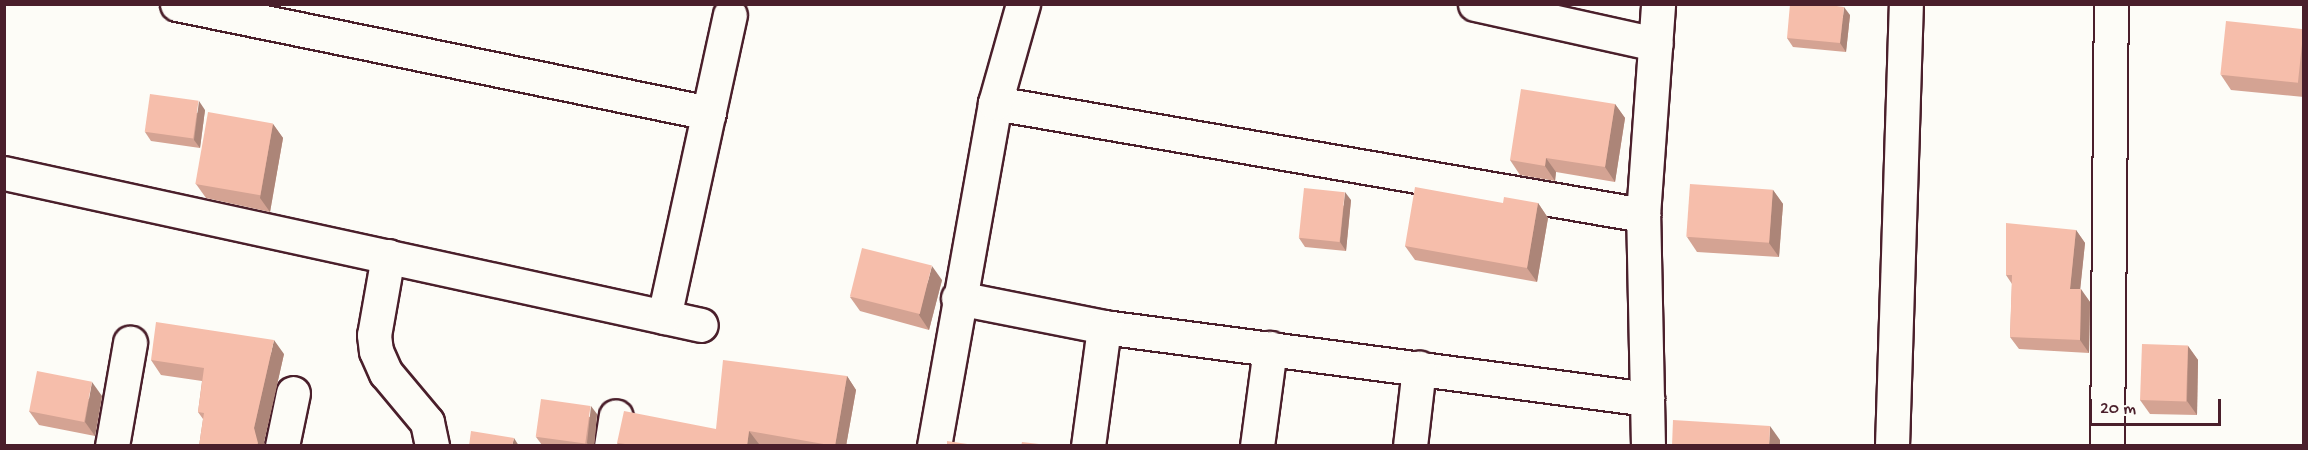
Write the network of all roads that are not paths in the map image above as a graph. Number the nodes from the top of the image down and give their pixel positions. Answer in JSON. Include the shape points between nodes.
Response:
{"nodes":[{"id":1,"x":177,"y":4,"type":"edge"},
{"id":2,"x":1023,"y":4,"type":"edge"},
{"id":3,"x":1475,"y":4,"type":"edge"},
{"id":4,"x":1658,"y":4,"type":"edge"},
{"id":5,"x":1906,"y":4,"type":"edge"},
{"id":6,"x":2111,"y":4,"type":"edge"},
{"id":7,"x":730,"y":15,"type":"dead end"},
{"id":8,"x":1656,"y":44,"type":"junction"},
{"id":9,"x":995,"y":103,"type":"junction"},
{"id":10,"x":709,"y":114,"type":"junction"},
{"id":11,"x":4,"y":173,"type":"edge"},
{"id":12,"x":1643,"y":215,"type":"junction"},
{"id":13,"x":388,"y":256,"type":"junction"},
{"id":14,"x":958,"y":298,"type":"junction"},
{"id":15,"x":664,"y":317,"type":"junction"},
{"id":16,"x":701,"y":325,"type":"dead end"},
{"id":17,"x":1104,"y":327,"type":"junction"},
{"id":18,"x":130,"y":343,"type":"dead end"},
{"id":19,"x":1270,"y":348,"type":"junction"},
{"id":20,"x":1419,"y":368,"type":"junction"},
{"id":21,"x":294,"y":393,"type":"dead end"},
{"id":22,"x":1647,"y":399,"type":"junction"},
{"id":23,"x":112,"y":446,"type":"edge"},
{"id":24,"x":282,"y":446,"type":"edge"},
{"id":25,"x":432,"y":446,"type":"edge"},
{"id":26,"x":934,"y":446,"type":"edge"},
{"id":27,"x":1088,"y":446,"type":"edge"},
{"id":28,"x":1257,"y":446,"type":"edge"},
{"id":29,"x":1410,"y":446,"type":"edge"},
{"id":30,"x":1648,"y":446,"type":"edge"},
{"id":31,"x":1892,"y":446,"type":"edge"},
{"id":32,"x":2107,"y":446,"type":"edge"}],
"edges":[{"from":1,"to":10,"type":"street"},
{"from":2,"to":9,"type":"street"},
{"from":3,"to":8,"type":"street"},
{"from":4,"to":8,"type":"street"},
{"from":5,"to":31,"type":"street"},
{"from":6,"to":32,"type":"street"},
{"from":7,"to":10,"type":"street"},
{"from":8,"to":12,"type":"street"},
{"from":9,"to":12,"type":"street"},
{"from":9,"to":14,"type":"street"},
{"from":10,"to":15,"type":"street"},
{"from":11,"to":13,"type":"street"},
{"from":12,"to":22,"type":"street"},
{"from":13,"to":15,"type":"street"},
{"from":13,"to":25,"type":"street","via":[[374,335],[376,351],[386,373],[427,422]]},
{"from":14,"to":17,"type":"street"},
{"from":14,"to":26,"type":"street"},
{"from":15,"to":16,"type":"street"},
{"from":17,"to":19,"type":"street"},
{"from":17,"to":27,"type":"street"},
{"from":18,"to":23,"type":"street"},
{"from":19,"to":20,"type":"street"},
{"from":19,"to":28,"type":"street"},
{"from":20,"to":22,"type":"street"},
{"from":20,"to":29,"type":"street"},
{"from":21,"to":24,"type":"street"},
{"from":22,"to":30,"type":"street"}]}
